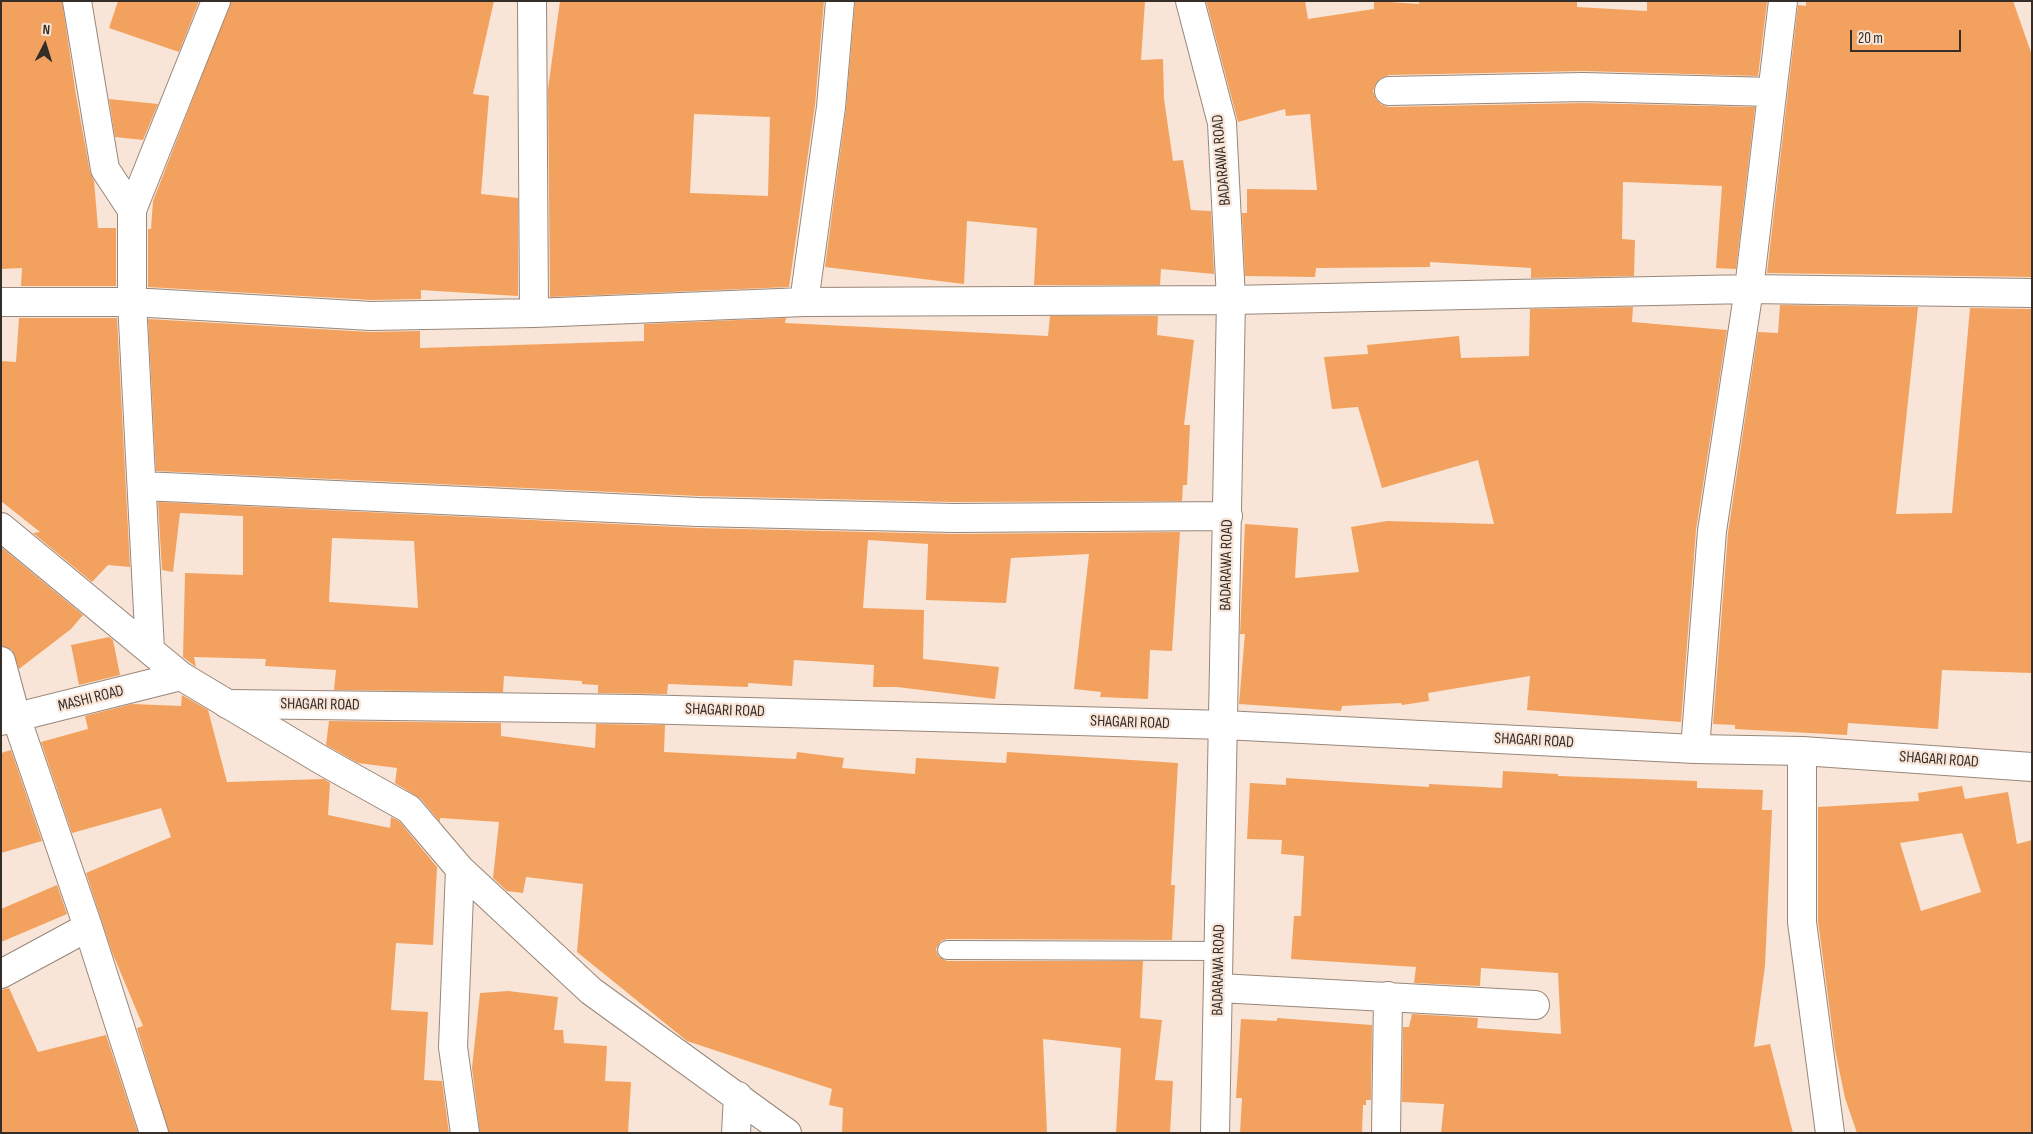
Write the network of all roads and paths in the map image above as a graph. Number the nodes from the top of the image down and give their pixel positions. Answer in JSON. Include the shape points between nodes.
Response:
{"nodes":[{"id":1,"x":77,"y":1,"type":"edge"},
{"id":2,"x":216,"y":1,"type":"edge"},
{"id":3,"x":532,"y":1,"type":"edge"},
{"id":4,"x":840,"y":1,"type":"edge"},
{"id":5,"x":1190,"y":1,"type":"edge"},
{"id":6,"x":1783,"y":1,"type":"edge"},
{"id":7,"x":1389,"y":92,"type":"dead end"},
{"id":8,"x":1772,"y":92,"type":"junction"},
{"id":9,"x":132,"y":210,"type":"junction"},
{"id":10,"x":1749,"y":289,"type":"junction"},
{"id":11,"x":2032,"y":294,"type":"edge"},
{"id":12,"x":1231,"y":300,"type":"junction"},
{"id":13,"x":1,"y":302,"type":"edge"},
{"id":14,"x":132,"y":302,"type":"junction"},
{"id":15,"x":804,"y":302,"type":"junction"},
{"id":16,"x":534,"y":313,"type":"junction"},
{"id":17,"x":143,"y":486,"type":"junction"},
{"id":18,"x":1228,"y":516,"type":"junction"},
{"id":19,"x":1,"y":527,"type":"edge"},
{"id":20,"x":150,"y":650,"type":"junction"},
{"id":21,"x":1,"y":660,"type":"edge"},
{"id":22,"x":181,"y":676,"type":"junction"},
{"id":23,"x":227,"y":704,"type":"junction"},
{"id":24,"x":8,"y":719,"type":"edge"},
{"id":25,"x":1224,"y":725,"type":"junction"},
{"id":26,"x":1695,"y":749,"type":"junction"},
{"id":27,"x":1802,"y":751,"type":"junction"},
{"id":28,"x":2032,"y":767,"type":"edge"},
{"id":29,"x":460,"y":869,"type":"junction"},
{"id":30,"x":88,"y":927,"type":"junction"},
{"id":31,"x":948,"y":950,"type":"dead end"},
{"id":32,"x":1220,"y":951,"type":"junction"},
{"id":33,"x":1,"y":974,"type":"edge"},
{"id":34,"x":1219,"y":988,"type":"junction"},
{"id":35,"x":1388,"y":996,"type":"junction"},
{"id":36,"x":1535,"y":1005,"type":"dead end"},
{"id":37,"x":738,"y":1096,"type":"junction"},
{"id":38,"x":154,"y":1133,"type":"edge"},
{"id":39,"x":465,"y":1133,"type":"edge"},
{"id":40,"x":736,"y":1133,"type":"edge"},
{"id":41,"x":787,"y":1133,"type":"edge"},
{"id":42,"x":1215,"y":1133,"type":"edge"},
{"id":43,"x":1386,"y":1133,"type":"edge"},
{"id":44,"x":1830,"y":1133,"type":"edge"}],
"edges":[{"from":1,"to":9,"type":"street","via":[[106,169]]},
{"from":2,"to":9,"type":"street"},
{"from":3,"to":16,"type":"street"},
{"from":4,"to":15,"type":"street","via":[[831,107]]},
{"from":5,"to":12,"type":"street","name":"BADARAWA ROAD","via":[[1222,123]]},
{"from":6,"to":8,"type":"street"},
{"from":7,"to":8,"type":"street","via":[[1583,87]]},
{"from":8,"to":10,"type":"street"},
{"from":9,"to":14,"type":"street"},
{"from":10,"to":11,"type":"street"},
{"from":10,"to":12,"type":"street"},
{"from":10,"to":26,"type":"street","via":[[1712,530]]},
{"from":12,"to":15,"type":"street"},
{"from":12,"to":18,"type":"street","name":"BADARAWA ROAD"},
{"from":13,"to":14,"type":"street"},
{"from":14,"to":16,"type":"street","via":[[371,316]]},
{"from":14,"to":17,"type":"street"},
{"from":15,"to":16,"type":"street"},
{"from":17,"to":18,"type":"street","via":[[698,512],[954,518]]},
{"from":17,"to":20,"type":"street"},
{"from":18,"to":25,"type":"street","name":"BADARAWA ROAD"},
{"from":19,"to":20,"type":"street"},
{"from":20,"to":22,"type":"street"},
{"from":21,"to":24,"type":"street"},
{"from":22,"to":23,"type":"street"},
{"from":22,"to":24,"type":"street","name":"MASHI ROAD"},
{"from":23,"to":25,"type":"street","name":"SHAGARI ROAD","via":[[638,709]]},
{"from":23,"to":29,"type":"street","via":[[409,809]]},
{"from":24,"to":30,"type":"street"},
{"from":25,"to":26,"type":"street","name":"SHAGARI ROAD"},
{"from":25,"to":32,"type":"street","name":"BADARAWA ROAD"},
{"from":26,"to":27,"type":"street","name":"SHAGARI ROAD"},
{"from":27,"to":28,"type":"street","name":"SHAGARI ROAD"},
{"from":27,"to":44,"type":"street","via":[[1802,922]]},
{"from":29,"to":37,"type":"street","via":[[591,991]]},
{"from":29,"to":39,"type":"street","via":[[453,1047]]},
{"from":30,"to":33,"type":"street"},
{"from":30,"to":38,"type":"street"},
{"from":31,"to":32,"type":"lane"},
{"from":32,"to":34,"type":"street","name":"BADARAWA ROAD"},
{"from":34,"to":35,"type":"street"},
{"from":34,"to":42,"type":"street","name":"BADARAWA ROAD"},
{"from":35,"to":36,"type":"street"},
{"from":35,"to":43,"type":"street"},
{"from":37,"to":40,"type":"street"},
{"from":37,"to":41,"type":"street"}]}
